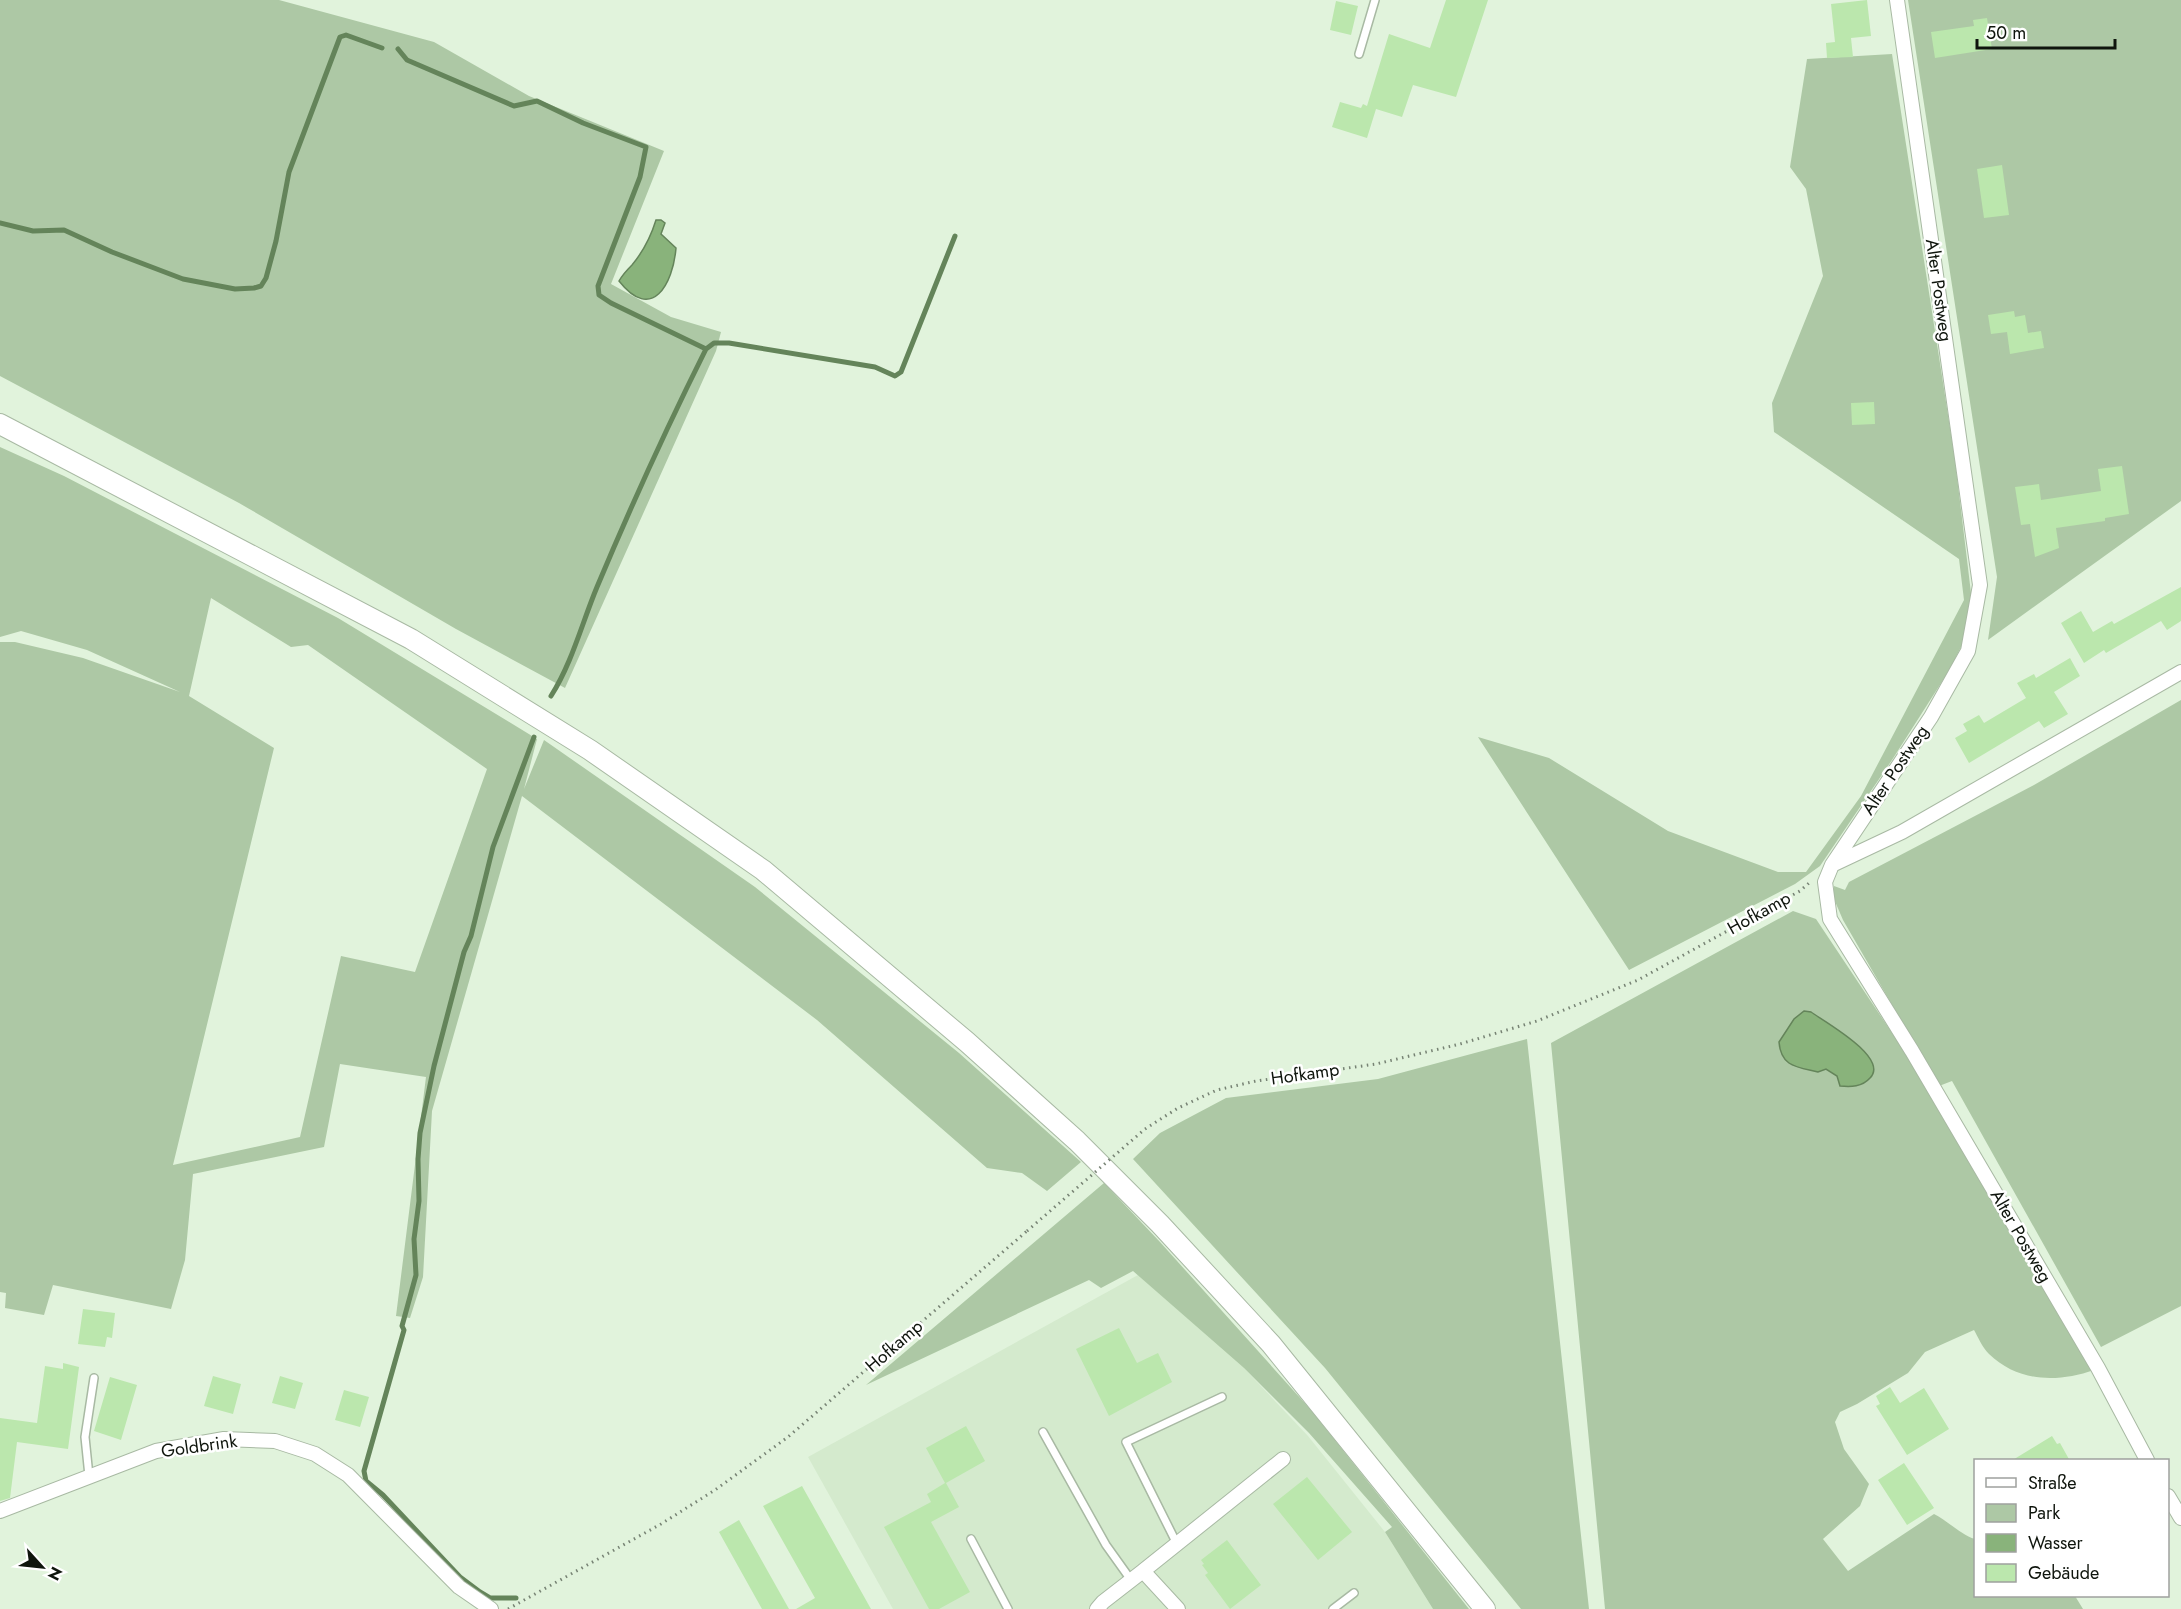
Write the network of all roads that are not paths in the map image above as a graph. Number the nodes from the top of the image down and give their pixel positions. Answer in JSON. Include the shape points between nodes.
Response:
{"nodes":[{"id":1,"x":1375,"y":0,"type":"edge"},
{"id":2,"x":1897,"y":0,"type":"edge"},
{"id":3,"x":1359,"y":54,"type":"dead end"},
{"id":4,"x":0,"y":424,"type":"edge"},
{"id":5,"x":2181,"y":672,"type":"edge"},
{"id":6,"x":1832,"y":865,"type":"junction"},
{"id":7,"x":94,"y":1378,"type":"dead end"},
{"id":8,"x":1222,"y":1396,"type":"dead end"},
{"id":9,"x":1043,"y":1432,"type":"dead end"},
{"id":10,"x":1283,"y":1459,"type":"dead end"},
{"id":11,"x":2146,"y":1459,"type":"edge"},
{"id":12,"x":89,"y":1476,"type":"junction"},
{"id":13,"x":2169,"y":1498,"type":"edge"},
{"id":14,"x":0,"y":1511,"type":"edge"},
{"id":15,"x":2181,"y":1518,"type":"edge"},
{"id":16,"x":971,"y":1539,"type":"dead end"},
{"id":17,"x":1177,"y":1544,"type":"junction"},
{"id":18,"x":1143,"y":1571,"type":"junction"},
{"id":19,"x":1131,"y":1580,"type":"junction"},
{"id":20,"x":1354,"y":1593,"type":"dead end"},
{"id":21,"x":491,"y":1609,"type":"edge"},
{"id":22,"x":1008,"y":1609,"type":"edge"},
{"id":23,"x":1097,"y":1609,"type":"edge"},
{"id":24,"x":1178,"y":1609,"type":"edge"},
{"id":25,"x":1333,"y":1609,"type":"edge"},
{"id":26,"x":1485,"y":1609,"type":"edge"}],
"edges":[{"from":1,"to":3,"type":"lane"},
{"from":2,"to":6,"type":"street","name":"Alter Postweg","via":[[1980,585],[1968,651],[1931,717]]},
{"from":4,"to":26,"type":"main road","via":[[411,639],[590,750],[763,870],[975,1050],[1077,1141],[1160,1224],[1271,1344]]},
{"from":5,"to":6,"type":"street","via":[[1902,832]]},
{"from":6,"to":11,"type":"street","name":"Alter Postweg","via":[[1825,882],[1830,919],[2098,1368]]},
{"from":7,"to":12,"type":"lane","via":[[85,1437]]},
{"from":8,"to":17,"type":"lane","via":[[1126,1442]]},
{"from":9,"to":19,"type":"lane","via":[[1106,1545]]},
{"from":10,"to":17,"type":"street"},
{"from":12,"to":14,"type":"street","name":"Goldbrink"},
{"from":12,"to":21,"type":"street","name":"Goldbrink","via":[[156,1451],[224,1439],[275,1441],[315,1454],[348,1474],[459,1587]]},
{"from":13,"to":15,"type":"street"},
{"from":16,"to":22,"type":"lane"},
{"from":17,"to":18,"type":"street"},
{"from":18,"to":19,"type":"street"},
{"from":18,"to":24,"type":"street"},
{"from":19,"to":23,"type":"street"},
{"from":20,"to":25,"type":"lane"}]}
